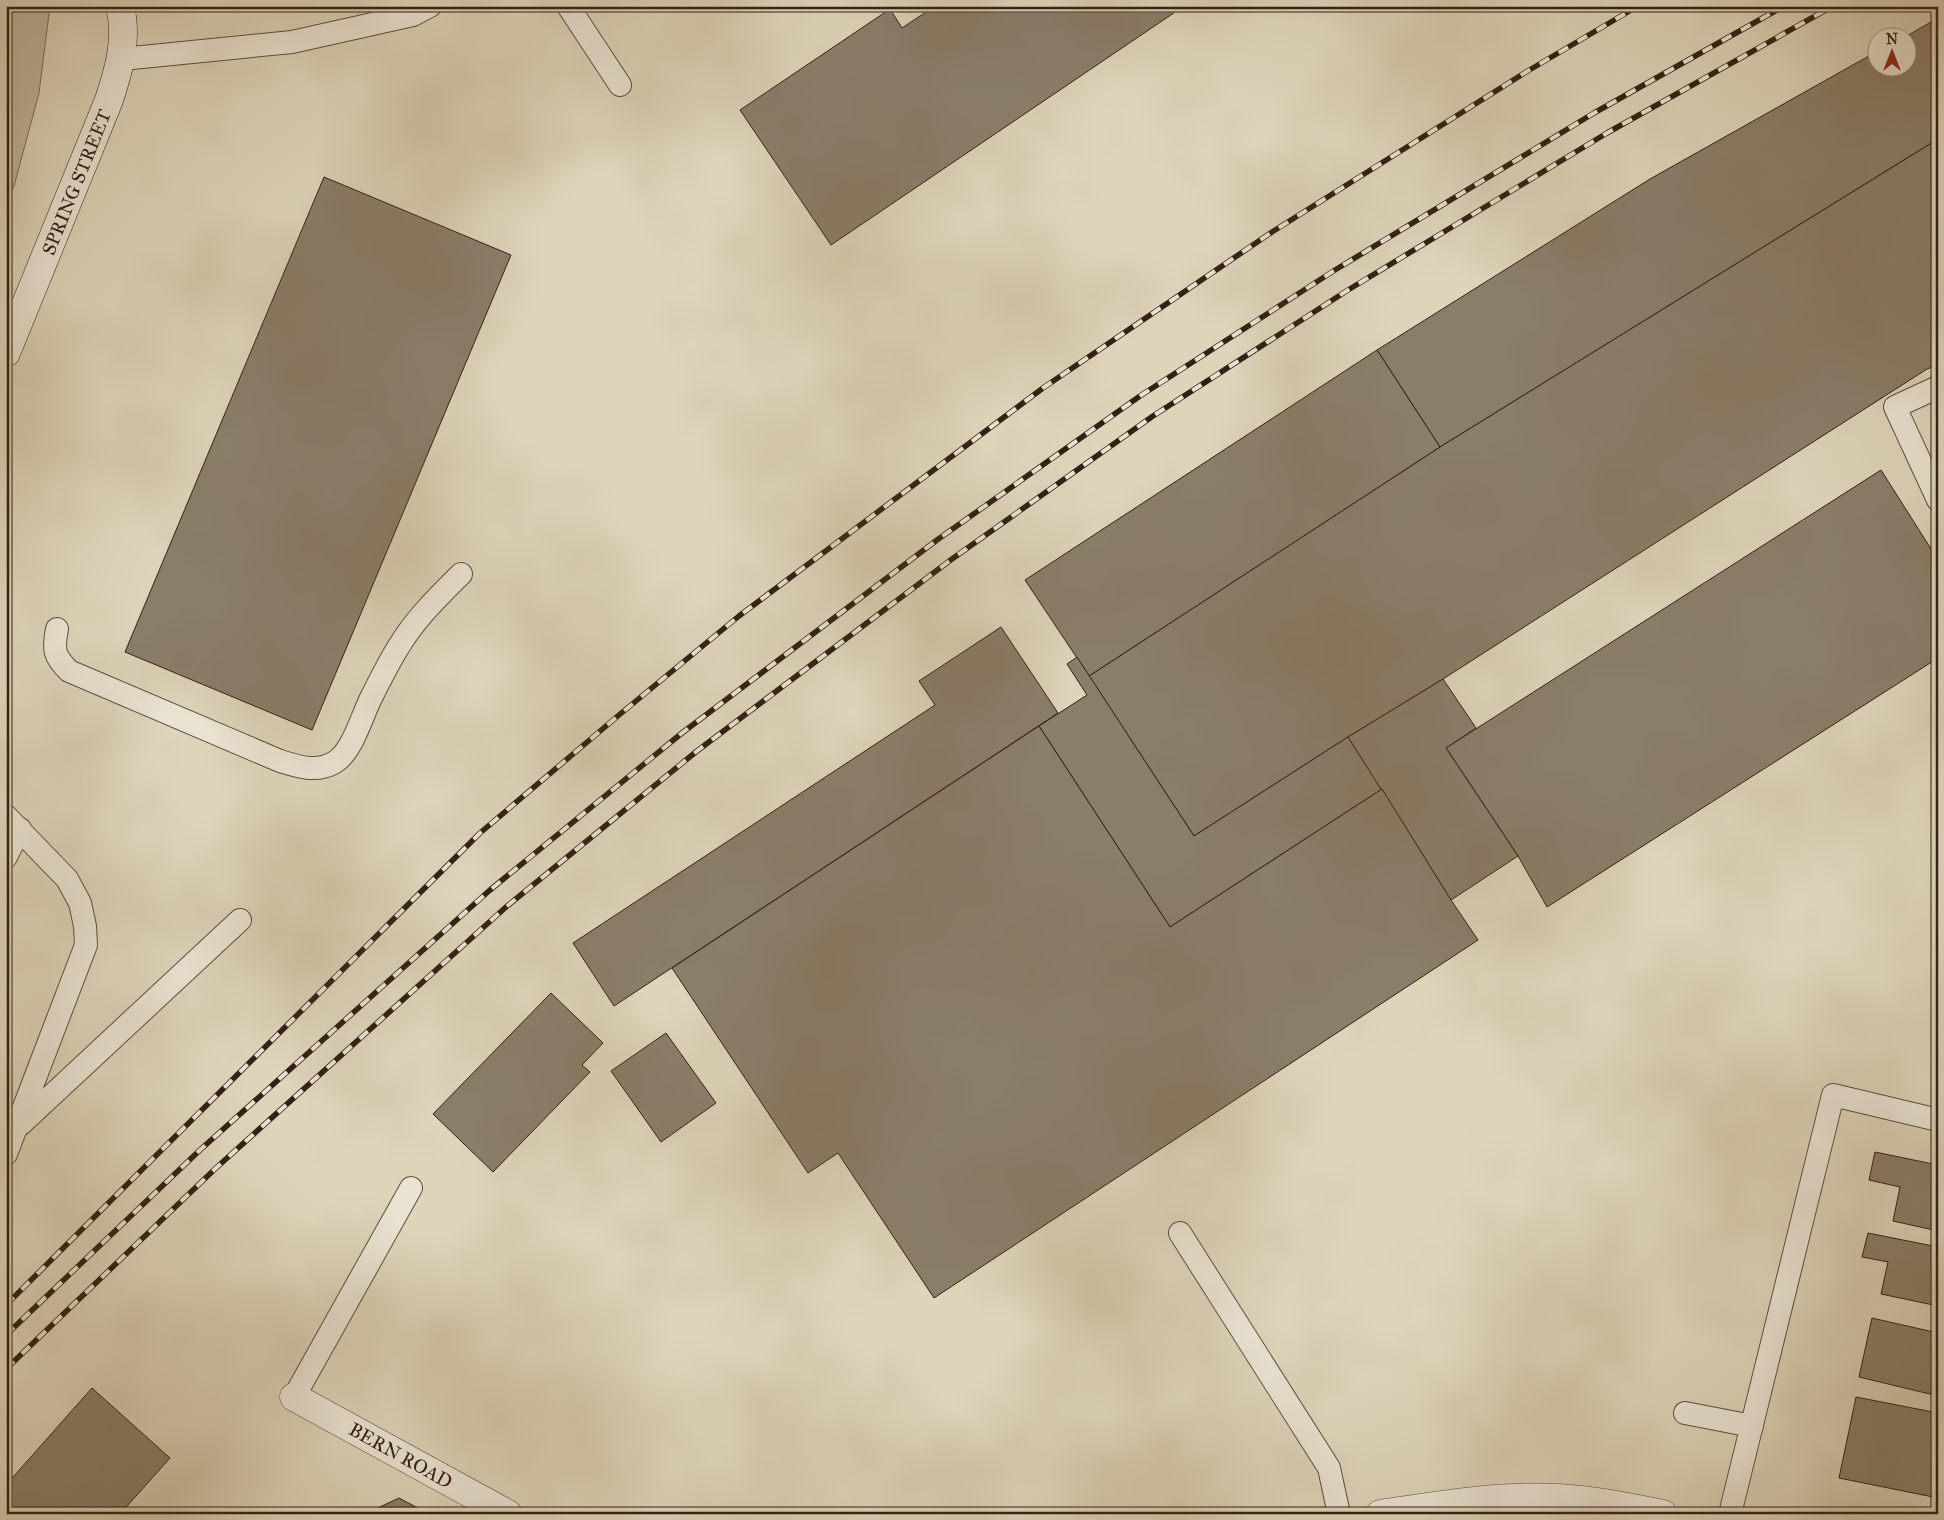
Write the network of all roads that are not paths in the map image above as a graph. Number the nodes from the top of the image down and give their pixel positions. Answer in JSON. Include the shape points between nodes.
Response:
{"nodes":[{"id":1,"x":120,"y":6,"type":"edge"},
{"id":2,"x":430,"y":6,"type":"edge"},
{"id":3,"x":568,"y":6,"type":"edge"},
{"id":4,"x":122,"y":59,"type":"junction"},
{"id":5,"x":620,"y":85,"type":"dead end"},
{"id":6,"x":6,"y":353,"type":"edge"},
{"id":7,"x":1938,"y":388,"type":"edge"},
{"id":8,"x":1938,"y":500,"type":"edge"},
{"id":9,"x":461,"y":574,"type":"dead end"},
{"id":10,"x":57,"y":629,"type":"dead end"},
{"id":11,"x":13,"y":823,"type":"edge"},
{"id":12,"x":6,"y":857,"type":"edge"},
{"id":13,"x":240,"y":920,"type":"dead end"},
{"id":14,"x":1938,"y":1120,"type":"edge"},
{"id":15,"x":17,"y":1127,"type":"junction"},
{"id":16,"x":6,"y":1154,"type":"edge"},
{"id":17,"x":411,"y":1188,"type":"dead end"},
{"id":18,"x":1180,"y":1233,"type":"dead end"},
{"id":19,"x":294,"y":1397,"type":"joint"},
{"id":20,"x":1685,"y":1413,"type":"dead end"},
{"id":21,"x":1752,"y":1426,"type":"junction"},
{"id":22,"x":508,"y":1514,"type":"edge"},
{"id":23,"x":1338,"y":1514,"type":"edge"},
{"id":24,"x":1380,"y":1514,"type":"edge"},
{"id":25,"x":1663,"y":1514,"type":"edge"},
{"id":26,"x":1730,"y":1514,"type":"edge"}],
"edges":[{"from":1,"to":4,"type":"street","name":"SPRING STREET","via":[[123,17]]},
{"from":2,"to":4,"type":"lane","via":[[413,15],[292,42]]},
{"from":3,"to":5,"type":"lane"},
{"from":4,"to":6,"type":"street","name":"SPRING STREET","via":[[109,100]]},
{"from":7,"to":8,"type":"lane","via":[[1895,407]]},
{"from":9,"to":10,"type":"lane","via":[[424,609],[399,646],[350,744],[337,761],[322,768],[303,768],[280,762],[69,671],[57,659],[54,646]]},
{"from":11,"to":12,"type":"lane"},
{"from":11,"to":15,"type":"lane","via":[[67,879],[80,903],[86,926],[86,945]]},
{"from":13,"to":15,"type":"lane"},
{"from":14,"to":21,"type":"lane","via":[[1833,1095]]},
{"from":15,"to":16,"type":"lane"},
{"from":17,"to":19,"type":"lane"},
{"from":18,"to":23,"type":"lane","via":[[1329,1468]]},
{"from":19,"to":22,"type":"street","name":"BERN ROAD"},
{"from":20,"to":21,"type":"lane"},
{"from":21,"to":26,"type":"lane"},
{"from":24,"to":25,"type":"street","via":[[1454,1502],[1506,1498],[1605,1502]]}]}
